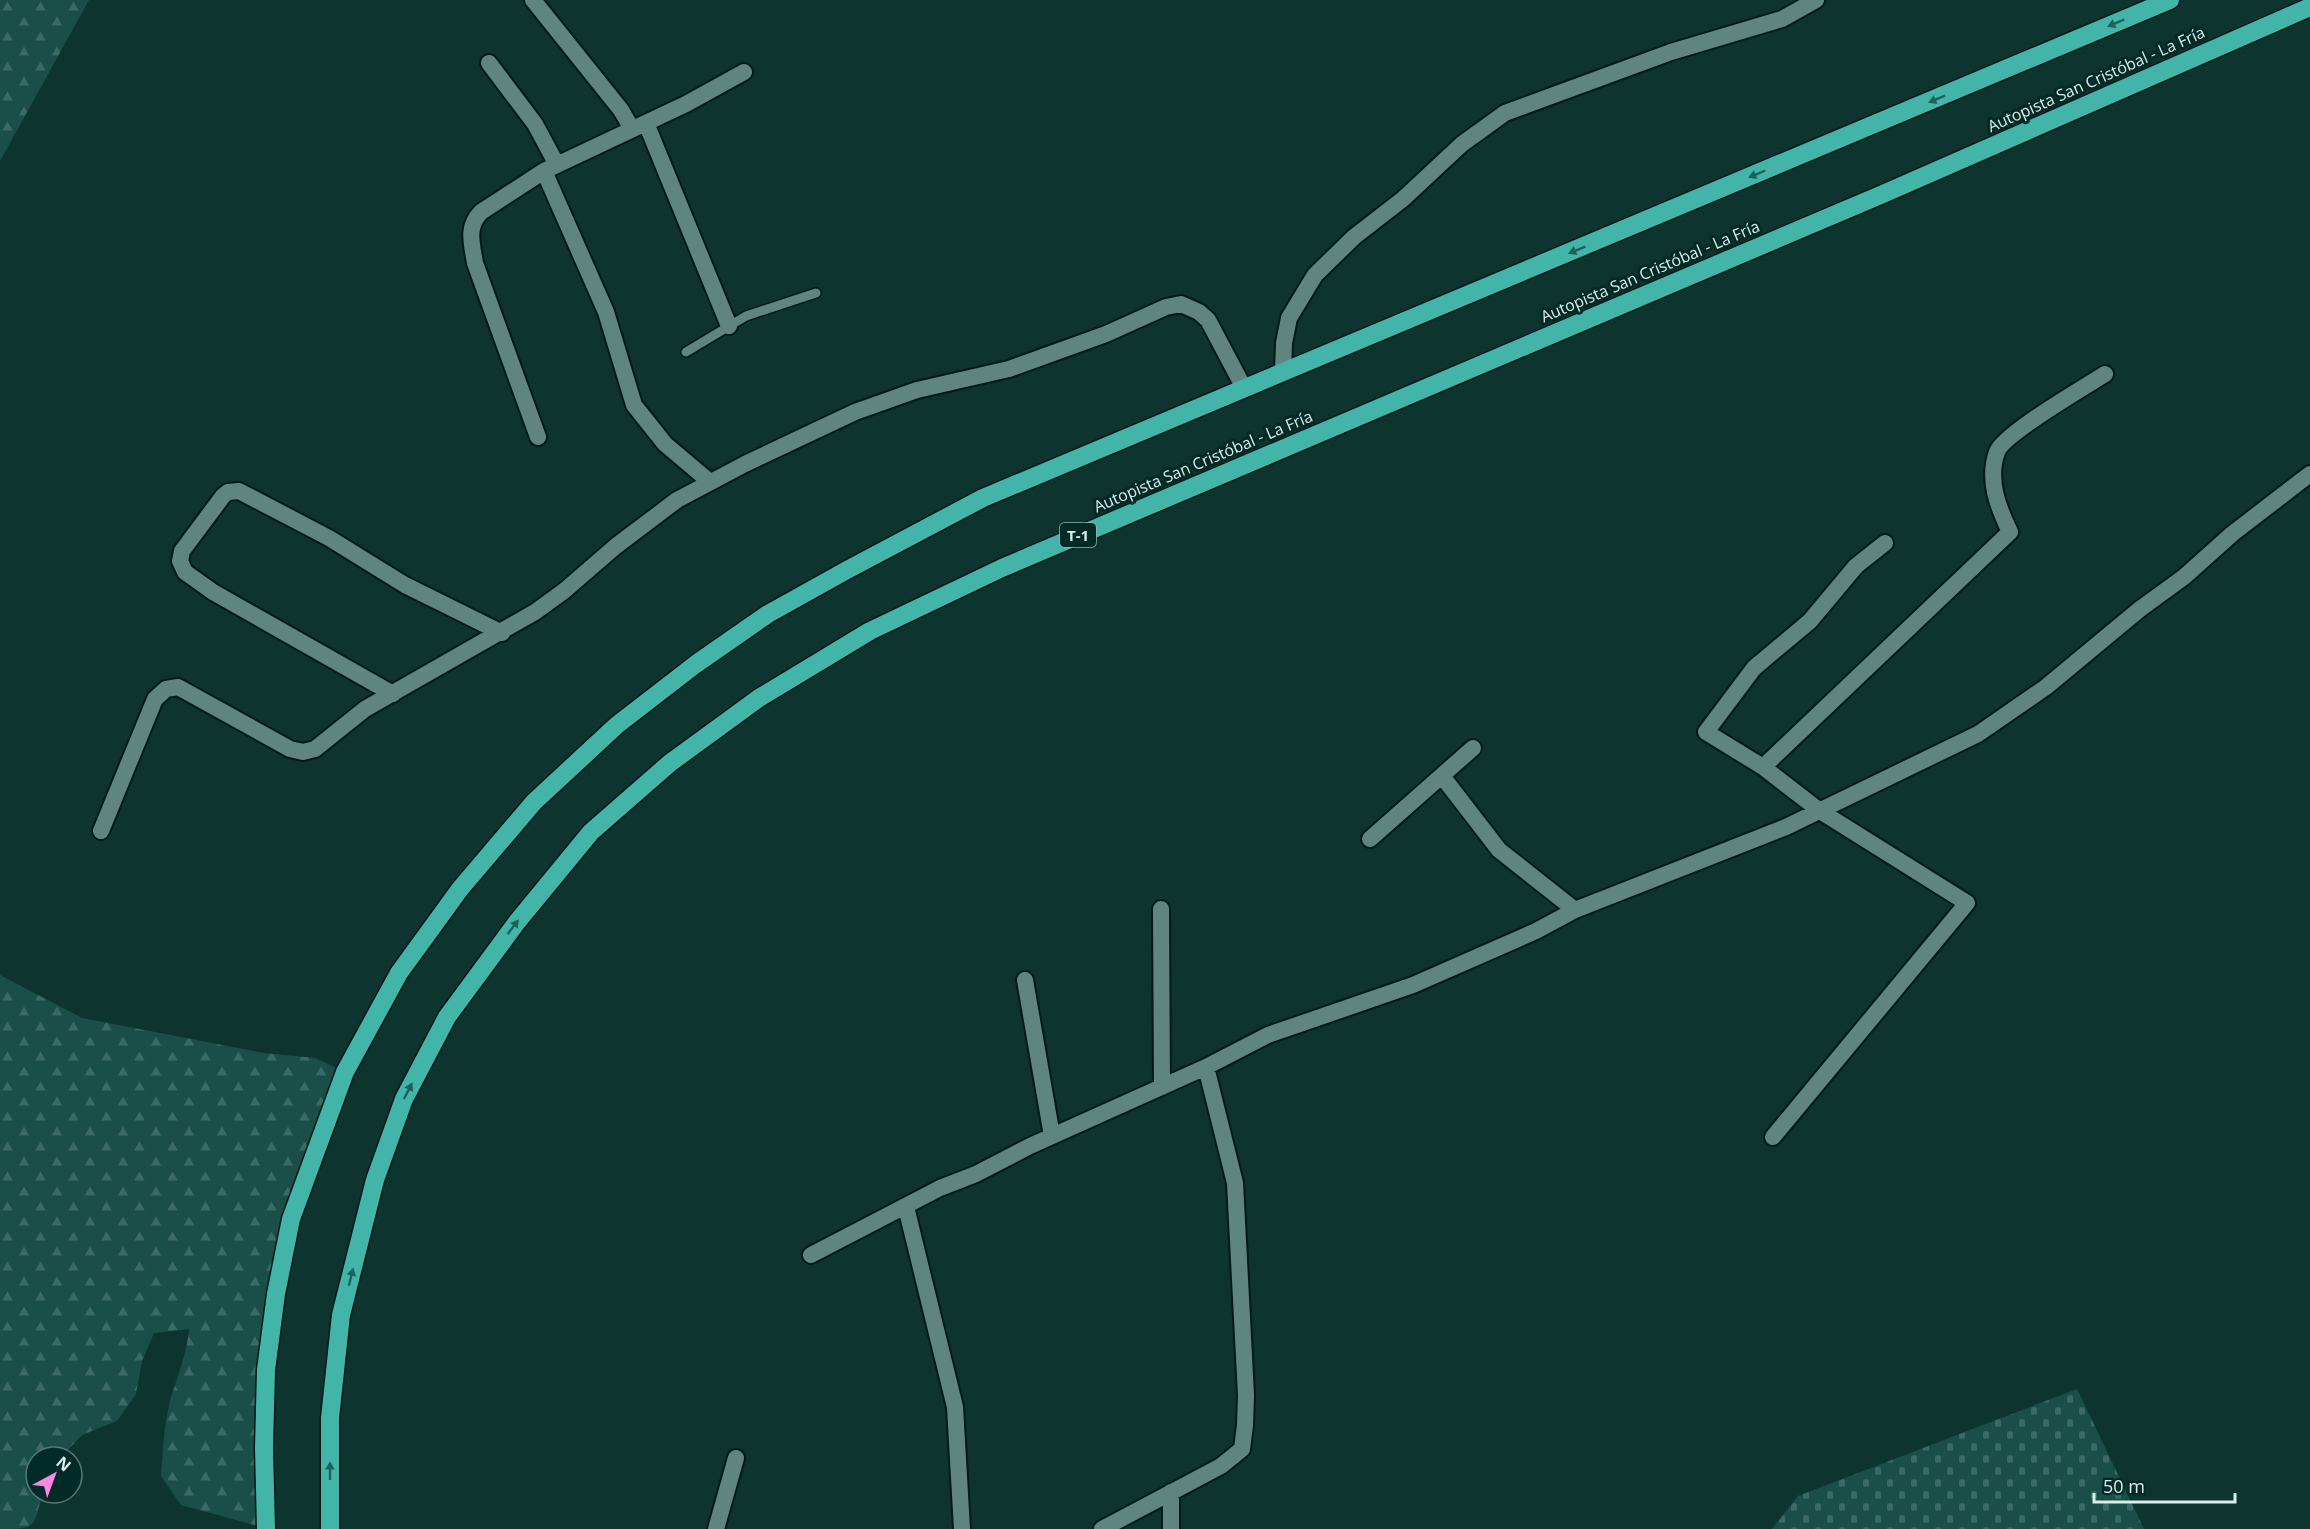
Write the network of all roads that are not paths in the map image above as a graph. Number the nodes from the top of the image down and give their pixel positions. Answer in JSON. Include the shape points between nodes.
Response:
{"nodes":[{"id":1,"x":533,"y":0,"type":"edge"},
{"id":2,"x":1816,"y":0,"type":"edge"},
{"id":3,"x":2170,"y":0,"type":"edge"},
{"id":4,"x":2310,"y":7,"type":"edge"},
{"id":5,"x":489,"y":63,"type":"dead end"},
{"id":6,"x":744,"y":72,"type":"dead end"},
{"id":7,"x":639,"y":126,"type":"junction"},
{"id":8,"x":550,"y":168,"type":"junction"},
{"id":9,"x":816,"y":293,"type":"dead end"},
{"id":10,"x":729,"y":326,"type":"junction"},
{"id":11,"x":686,"y":352,"type":"dead end"},
{"id":12,"x":1283,"y":371,"type":"junction"},
{"id":13,"x":2105,"y":374,"type":"dead end"},
{"id":14,"x":1244,"y":388,"type":"junction"},
{"id":15,"x":538,"y":437,"type":"dead end"},
{"id":16,"x":2310,"y":474,"type":"edge"},
{"id":17,"x":710,"y":482,"type":"junction"},
{"id":18,"x":1885,"y":543,"type":"dead end"},
{"id":19,"x":502,"y":633,"type":"junction"},
{"id":20,"x":393,"y":694,"type":"junction"},
{"id":21,"x":1473,"y":748,"type":"dead end"},
{"id":22,"x":1764,"y":767,"type":"junction"},
{"id":23,"x":1442,"y":776,"type":"junction"},
{"id":24,"x":1821,"y":811,"type":"junction"},
{"id":25,"x":101,"y":831,"type":"dead end"},
{"id":26,"x":1370,"y":838,"type":"dead end"},
{"id":27,"x":1161,"y":909,"type":"dead end"},
{"id":28,"x":1575,"y":910,"type":"junction"},
{"id":29,"x":1025,"y":980,"type":"dead end"},
{"id":30,"x":1206,"y":1067,"type":"junction"},
{"id":31,"x":1162,"y":1087,"type":"junction"},
{"id":32,"x":1052,"y":1136,"type":"junction"},
{"id":33,"x":1773,"y":1137,"type":"dead end"},
{"id":34,"x":906,"y":1207,"type":"junction"},
{"id":35,"x":811,"y":1256,"type":"dead end"},
{"id":36,"x":736,"y":1458,"type":"dead end"},
{"id":37,"x":1171,"y":1492,"type":"junction"},
{"id":38,"x":266,"y":1529,"type":"edge"},
{"id":39,"x":330,"y":1529,"type":"edge"},
{"id":40,"x":716,"y":1529,"type":"edge"},
{"id":41,"x":962,"y":1529,"type":"edge"},
{"id":42,"x":1102,"y":1529,"type":"edge"},
{"id":43,"x":1171,"y":1529,"type":"edge"}],
"edges":[{"from":1,"to":7,"type":"street","via":[[621,110]]},
{"from":2,"to":12,"type":"street","via":[[1782,19],[1671,52],[1505,113],[1462,144],[1315,274],[1289,318]]},
{"from":3,"to":12,"type":"highway","one_way":true},
{"from":39,"to":4,"type":"highway","name":"Autopista San Cristóbal - La Fría","number":"T-1","one_way":true,"via":[[330,1418],[341,1315],[375,1180],[404,1099],[447,1017],[517,922],[591,832],[670,762],[759,698],[870,631],[1002,568],[1883,194]]},
{"from":5,"to":8,"type":"street","via":[[535,124]]},
{"from":6,"to":7,"type":"street"},
{"from":7,"to":8,"type":"street"},
{"from":7,"to":10,"type":"street"},
{"from":8,"to":15,"type":"street","via":[[482,212],[470,235],[476,263]]},
{"from":8,"to":17,"type":"street","via":[[606,312],[634,405],[665,444]]},
{"from":9,"to":10,"type":"lane","via":[[760,311]]},
{"from":10,"to":11,"type":"lane"},
{"from":12,"to":14,"type":"highway"},
{"from":13,"to":22,"type":"street","via":[[2016,432],[1997,450],[1993,474],[1996,501],[2010,532]]},
{"from":14,"to":17,"type":"street","via":[[1208,320],[1180,304],[1009,369],[917,390],[855,412]]},
{"from":14,"to":38,"type":"highway","via":[[983,498],[768,614],[617,725],[534,802],[460,889],[399,973],[345,1072],[291,1219],[276,1294],[266,1370]]},
{"from":16,"to":24,"type":"street","via":[[2011,713],[1978,734]]},
{"from":17,"to":19,"type":"street","via":[[677,500],[564,591]]},
{"from":18,"to":22,"type":"street","via":[[1856,566],[1810,621],[1754,668],[1706,732]]},
{"from":19,"to":20,"type":"street"},
{"from":19,"to":20,"type":"street","via":[[405,585],[329,538],[239,491],[223,496],[182,550],[180,561],[185,572],[213,592]]},
{"from":20,"to":25,"type":"street","via":[[365,709],[315,749],[303,752],[290,749],[178,687],[166,689],[156,699]]},
{"from":21,"to":23,"type":"street"},
{"from":22,"to":24,"type":"street"},
{"from":23,"to":26,"type":"street"},
{"from":23,"to":28,"type":"street","via":[[1499,850]]},
{"from":24,"to":28,"type":"street"},
{"from":24,"to":33,"type":"street","via":[[1967,903]]},
{"from":27,"to":31,"type":"street"},
{"from":28,"to":30,"type":"street","via":[[1413,985],[1269,1035]]},
{"from":29,"to":32,"type":"street"},
{"from":30,"to":31,"type":"street"},
{"from":30,"to":37,"type":"street","via":[[1235,1183],[1245,1425],[1242,1449],[1221,1466]]},
{"from":31,"to":32,"type":"street"},
{"from":32,"to":34,"type":"street"},
{"from":34,"to":35,"type":"street"},
{"from":34,"to":41,"type":"street","via":[[955,1407]]},
{"from":36,"to":40,"type":"street"},
{"from":37,"to":42,"type":"street"},
{"from":37,"to":43,"type":"street"}]}
